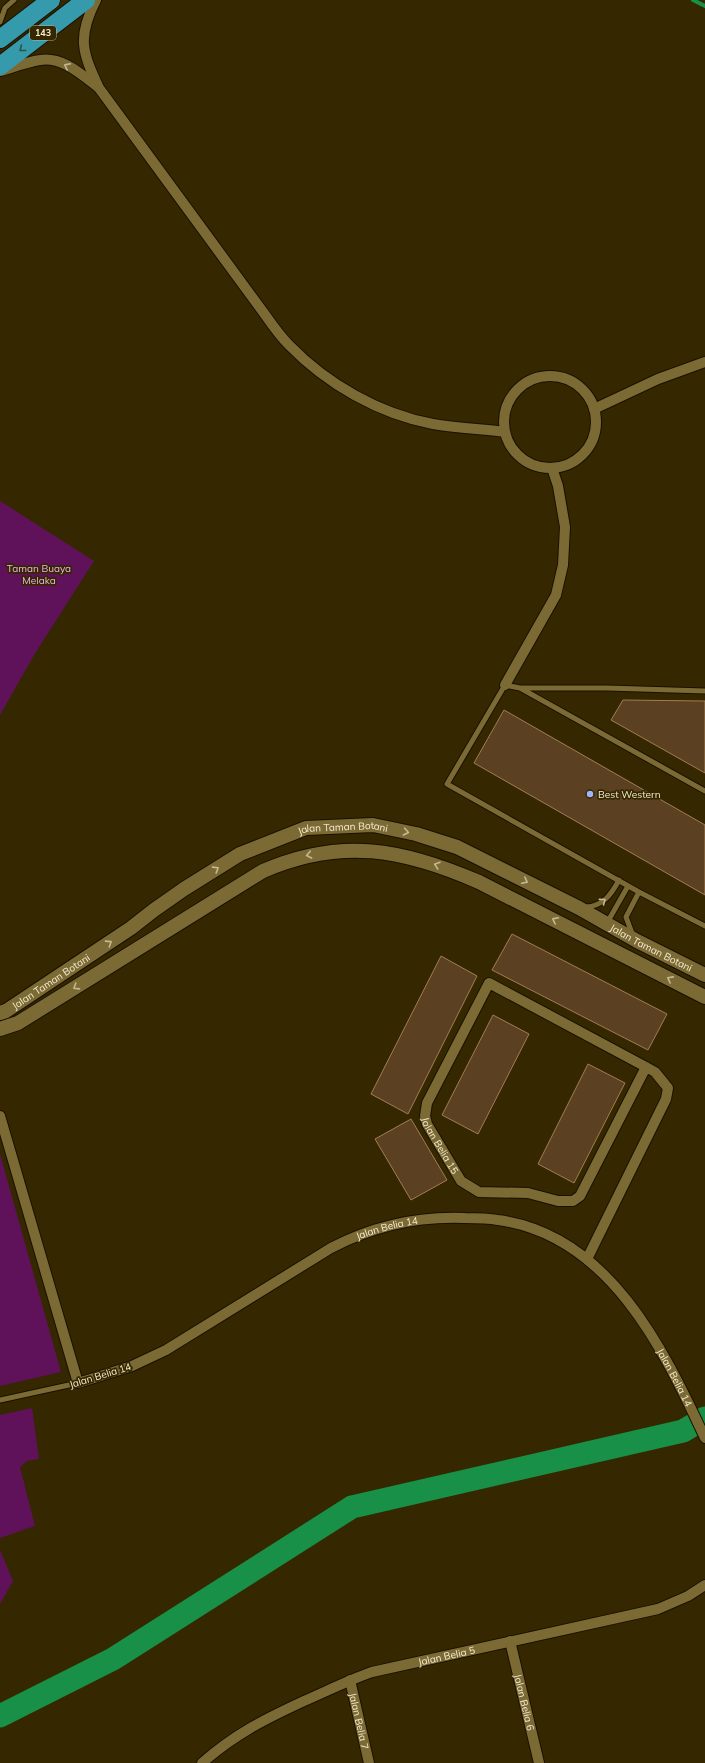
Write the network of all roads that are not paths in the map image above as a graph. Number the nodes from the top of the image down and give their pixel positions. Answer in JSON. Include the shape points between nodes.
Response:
{"nodes":[{"id":1,"x":14,"y":0,"type":"edge"},
{"id":2,"x":51,"y":0,"type":"edge"},
{"id":3,"x":86,"y":0,"type":"edge"},
{"id":4,"x":96,"y":0,"type":"edge"},
{"id":5,"x":1,"y":30,"type":"edge"},
{"id":6,"x":0,"y":66,"type":"edge"},
{"id":7,"x":0,"y":71,"type":"edge"},
{"id":8,"x":99,"y":88,"type":"junction"},
{"id":9,"x":705,"y":362,"type":"edge"},
{"id":10,"x":594,"y":409,"type":"junction"},
{"id":11,"x":505,"y":432,"type":"junction"},
{"id":12,"x":552,"y":468,"type":"junction"},
{"id":13,"x":505,"y":685,"type":"junction"},
{"id":14,"x":520,"y":688,"type":"junction"},
{"id":15,"x":705,"y":691,"type":"edge"},
{"id":16,"x":705,"y":791,"type":"edge"},
{"id":17,"x":619,"y":880,"type":"junction"},
{"id":18,"x":628,"y":886,"type":"junction"},
{"id":19,"x":638,"y":892,"type":"junction"},
{"id":20,"x":579,"y":908,"type":"junction"},
{"id":21,"x":607,"y":924,"type":"junction"},
{"id":22,"x":705,"y":926,"type":"edge"},
{"id":23,"x":637,"y":941,"type":"junction"},
{"id":24,"x":629,"y":958,"type":"junction"},
{"id":25,"x":705,"y":975,"type":"edge"},
{"id":26,"x":705,"y":997,"type":"edge"},
{"id":27,"x":0,"y":1013,"type":"edge"},
{"id":28,"x":0,"y":1030,"type":"edge"},
{"id":29,"x":646,"y":1067,"type":"junction"},
{"id":30,"x":0,"y":1116,"type":"edge"},
{"id":31,"x":587,"y":1259,"type":"junction"},
{"id":32,"x":78,"y":1384,"type":"junction"},
{"id":33,"x":0,"y":1400,"type":"edge"},
{"id":34,"x":705,"y":1438,"type":"edge"},
{"id":35,"x":705,"y":1585,"type":"edge"},
{"id":36,"x":510,"y":1641,"type":"junction"},
{"id":37,"x":350,"y":1680,"type":"junction"},
{"id":38,"x":202,"y":1763,"type":"edge"},
{"id":39,"x":369,"y":1763,"type":"edge"},
{"id":40,"x":539,"y":1763,"type":"edge"}],
"edges":[{"from":1,"to":5,"type":"lane","via":[[5,8]]},
{"from":2,"to":5,"type":"highway","number":"143"},
{"from":3,"to":6,"type":"highway","number":"143","one_way":true},
{"from":4,"to":8,"type":"street","via":[[88,17],[84,44],[86,60]]},
{"from":8,"to":7,"type":"street","one_way":true,"via":[[74,69],[59,62],[41,59]]},
{"from":8,"to":11,"type":"street","via":[[266,316],[288,344],[310,364],[358,397],[394,413],[433,424]]},
{"from":9,"to":10,"type":"street","via":[[658,379]]},
{"from":10,"to":11,"type":"street","via":[[588,397],[573,383],[553,376],[539,378],[526,383],[515,392],[504,418]]},
{"from":10,"to":12,"type":"street","via":[[596,423],[588,449],[578,459]]},
{"from":11,"to":12,"type":"street","via":[[517,454],[527,462],[539,467]]},
{"from":12,"to":13,"type":"street","via":[[565,527],[563,565],[556,595]]},
{"from":13,"to":14,"type":"lane"},
{"from":13,"to":17,"type":"lane","via":[[447,784]]},
{"from":14,"to":15,"type":"lane"},
{"from":14,"to":16,"type":"lane"},
{"from":17,"to":18,"type":"lane"},
{"from":20,"to":17,"type":"lane","one_way":true,"via":[[601,903],[609,897]]},
{"from":18,"to":19,"type":"lane"},
{"from":18,"to":21,"type":"lane"},
{"from":19,"to":22,"type":"lane"},
{"from":19,"to":23,"type":"lane","via":[[626,917]]},
{"from":20,"to":21,"type":"street","name":"Jalan Taman Botani"},
{"from":27,"to":20,"type":"street","name":"Jalan Taman Botani","one_way":true,"via":[[132,928],[154,910],[240,854],[306,828],[373,825],[416,834],[457,847]]},
{"from":21,"to":23,"type":"street","name":"Jalan Taman Botani"},
{"from":21,"to":24,"type":"street","via":[[614,942]]},
{"from":23,"to":25,"type":"street","name":"Jalan Taman Botani"},
{"from":26,"to":24,"type":"street","name":"Jalan Taman Botani","one_way":true},
{"from":24,"to":28,"type":"street","name":"Jalan Taman Botani","one_way":true,"via":[[454,871],[393,853],[338,851],[302,857],[263,871],[18,1023]]},
{"from":29,"to":29,"type":"street","name":"Jalan Belia 15","via":[[489,983],[427,1103],[425,1116],[427,1124],[461,1181],[469,1188],[479,1192],[528,1193],[558,1201],[573,1201],[580,1196]]},
{"from":29,"to":31,"type":"street","name":"Jalan Belia 15","via":[[655,1072],[668,1088],[666,1099]]},
{"from":30,"to":32,"type":"street"},
{"from":31,"to":32,"type":"street","name":"Jalan Belia 14","via":[[555,1238],[499,1220],[452,1217],[402,1222],[353,1236],[166,1350],[132,1366]]},
{"from":31,"to":34,"type":"street","name":"Jalan Belia 14","via":[[630,1303],[682,1390]]},
{"from":32,"to":33,"type":"lane","name":"Jalan Belia 14"},
{"from":35,"to":36,"type":"street","name":"Jalan Belia 5","via":[[688,1596],[658,1609]]},
{"from":36,"to":37,"type":"street","name":"Jalan Belia 5","via":[[372,1672]]},
{"from":36,"to":40,"type":"street","name":"Jalan Belia 6"},
{"from":37,"to":38,"type":"street","name":"Jalan Belia 5","via":[[254,1724]]},
{"from":37,"to":39,"type":"street","name":"Jalan Belia 7"}]}
